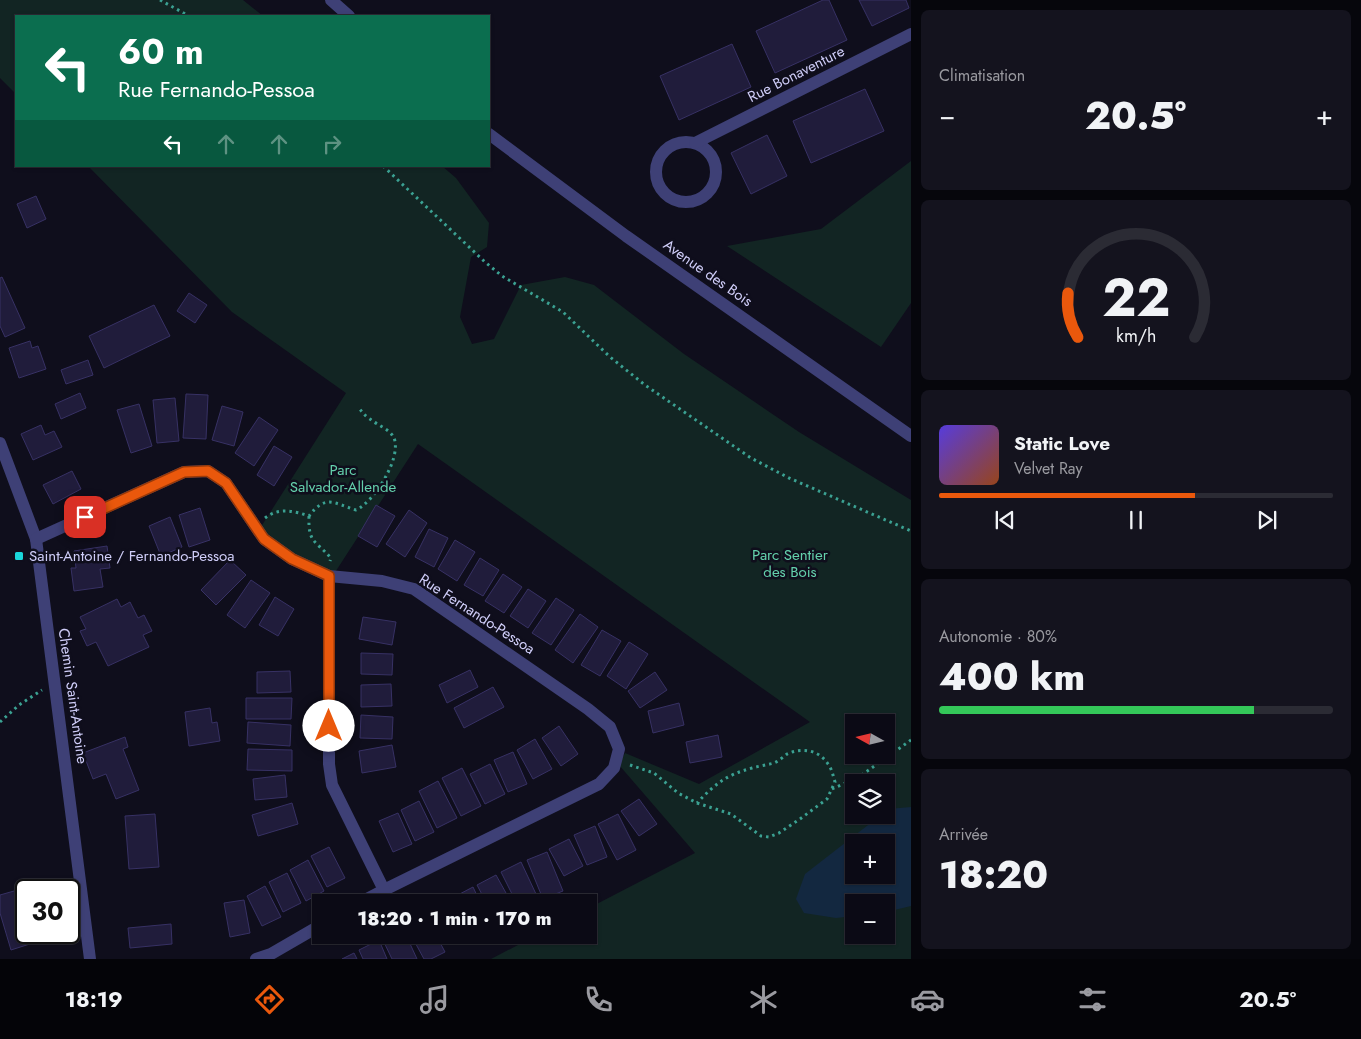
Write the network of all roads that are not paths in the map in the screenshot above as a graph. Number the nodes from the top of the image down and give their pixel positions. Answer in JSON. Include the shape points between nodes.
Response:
{"nodes":[{"id":1,"x":331,"y":0,"type":"edge"},
{"id":2,"x":347,"y":15,"type":"edge"},
{"id":3,"x":911,"y":34,"type":"edge"},
{"id":4,"x":490,"y":135,"type":"edge"},
{"id":5,"x":695,"y":143,"type":"junction"},
{"id":6,"x":911,"y":436,"type":"edge"},
{"id":7,"x":0,"y":443,"type":"edge"},
{"id":8,"x":36,"y":539,"type":"junction"},
{"id":9,"x":329,"y":576,"type":"junction"},
{"id":10,"x":384,"y":890,"type":"junction"},
{"id":11,"x":377,"y":894,"type":"edge"},
{"id":12,"x":312,"y":930,"type":"edge"},
{"id":13,"x":90,"y":959,"type":"edge"},
{"id":14,"x":256,"y":959,"type":"edge"}],
"edges":[{"from":1,"to":2,"type":"street"},
{"from":3,"to":5,"type":"street","name":"Rue Bonaventure"},
{"from":4,"to":6,"type":"street","name":"Avenue des Bois","via":[[626,236]]},
{"from":5,"to":5,"type":"street","via":[[675,143],[661,154],[657,163],[655,172],[661,190],[677,201],[698,200],[706,194],[716,176],[716,165],[711,156]]},
{"from":7,"to":8,"type":"street","name":"Chemin Saint-Antoine"},
{"from":8,"to":9,"type":"street","name":"Rue Fernando-Pessoa","via":[[184,472],[208,471],[226,483],[264,539],[292,559]]},
{"from":8,"to":13,"type":"street","name":"Chemin Saint-Antoine"},
{"from":9,"to":10,"type":"street","via":[[329,764],[332,785]]},
{"from":9,"to":10,"type":"street","name":"Rue Fernando-Pessoa","via":[[382,581],[414,589],[588,709],[610,727],[618,749],[614,768],[599,784]]},
{"from":10,"to":11,"type":"street"},
{"from":12,"to":14,"type":"street"}]}
